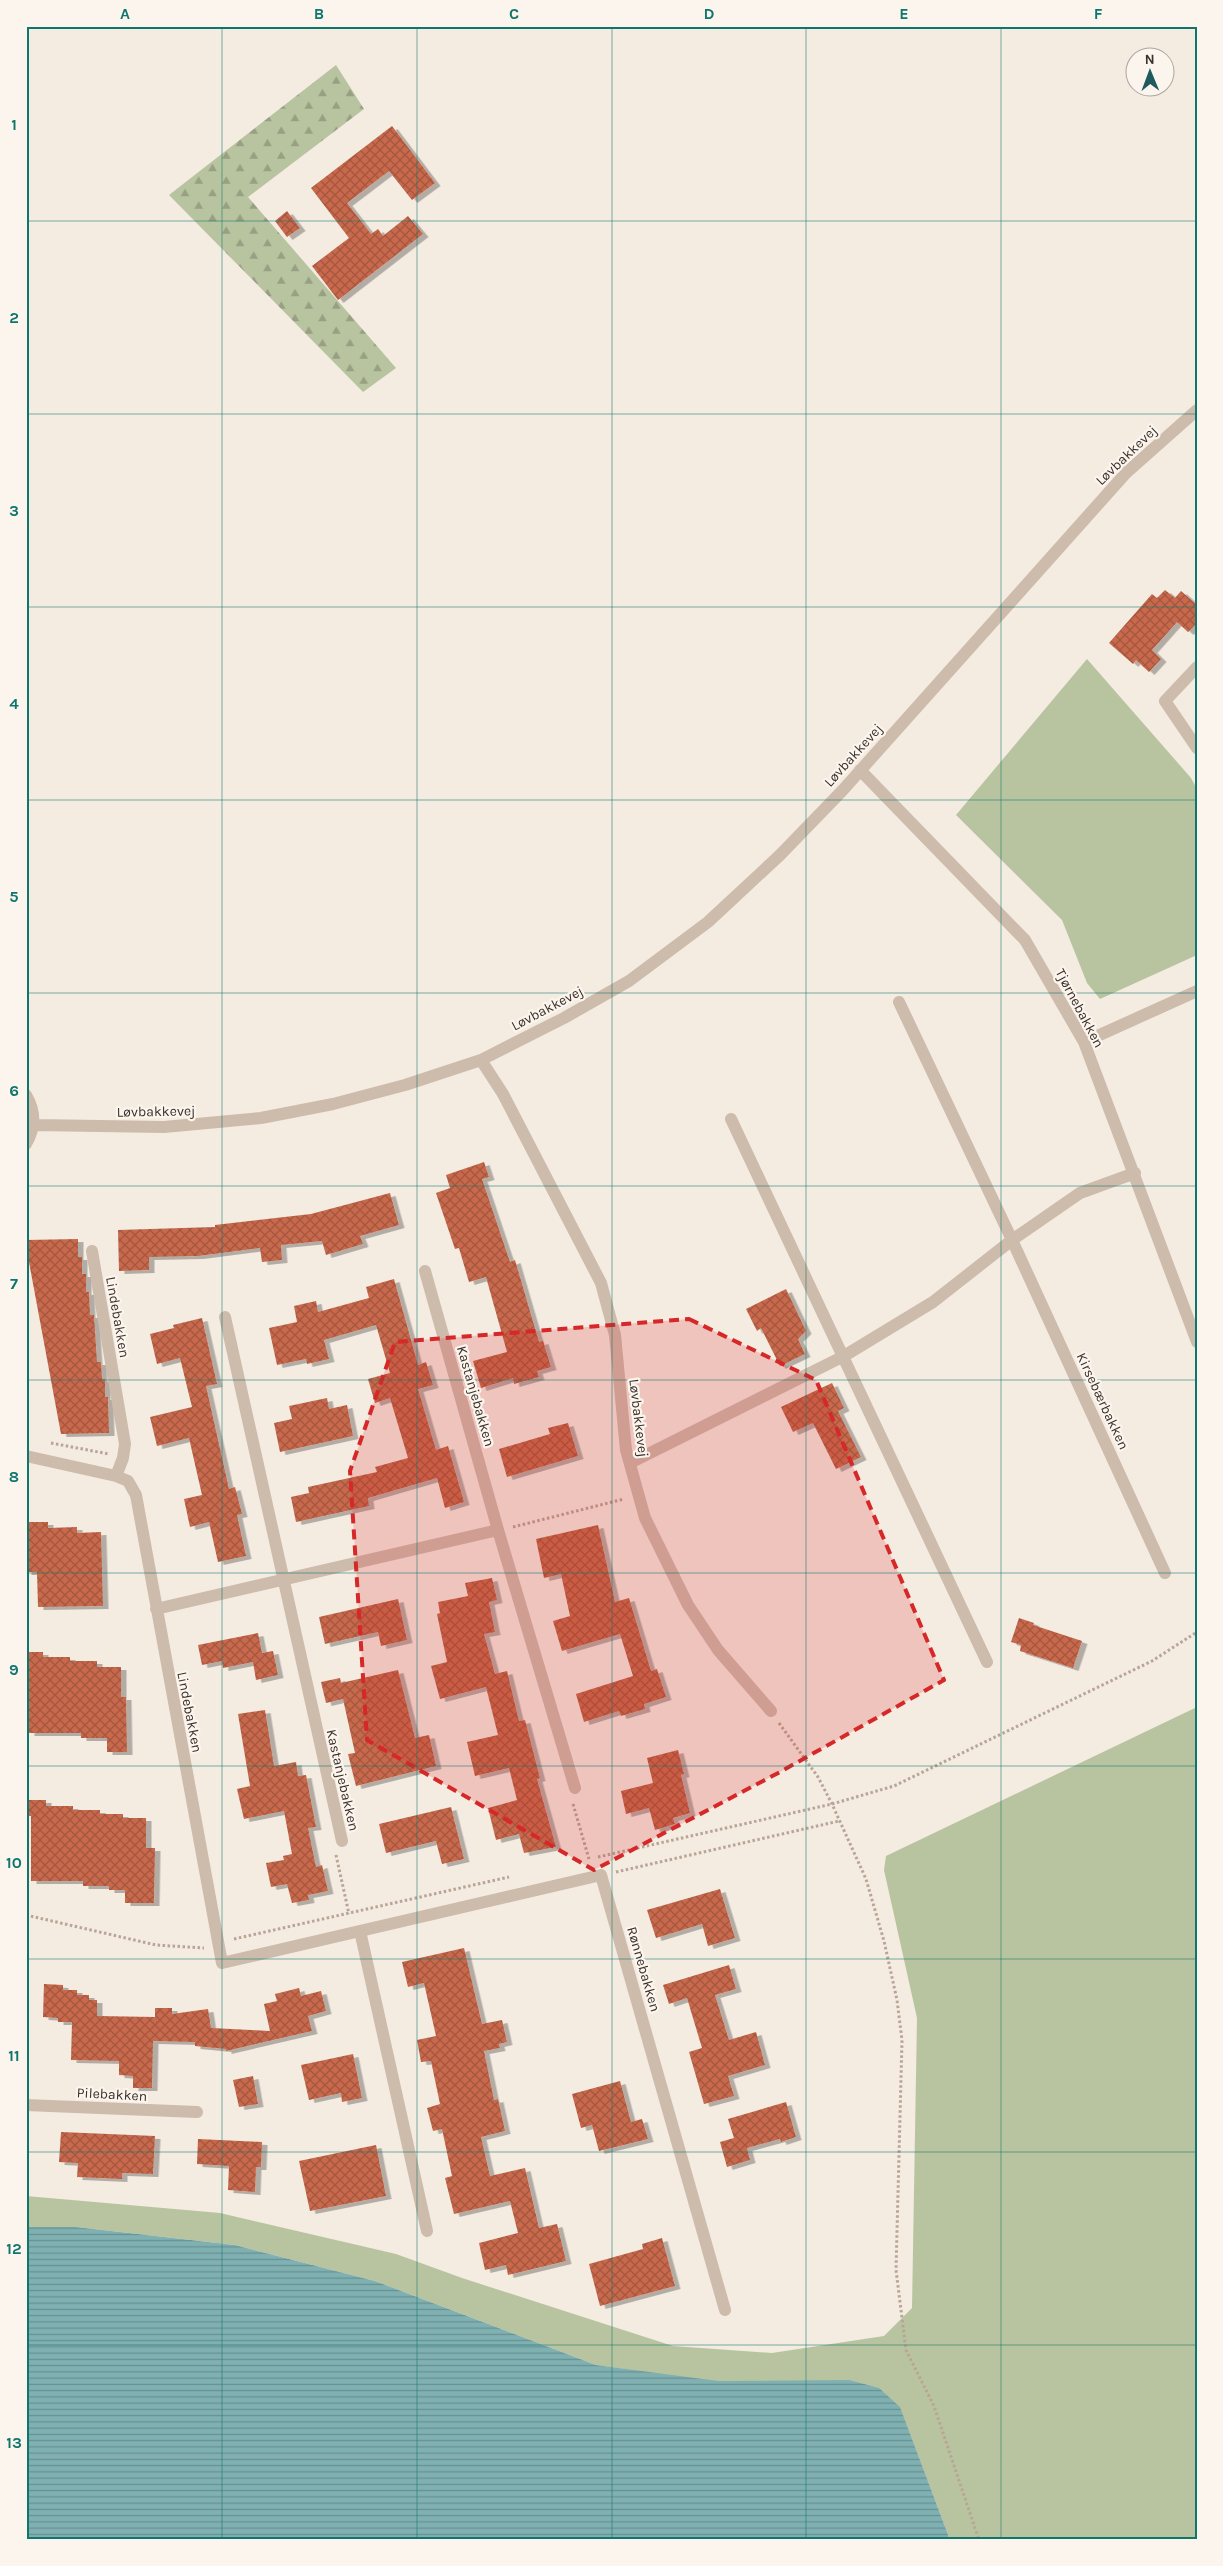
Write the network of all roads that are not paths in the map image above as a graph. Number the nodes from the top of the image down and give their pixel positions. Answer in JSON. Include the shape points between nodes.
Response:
{"nodes":[{"id":1,"x":1197,"y":410,"type":"edge"},
{"id":2,"x":1197,"y":667,"type":"edge"},
{"id":3,"x":1197,"y":748,"type":"edge"},
{"id":4,"x":860,"y":770,"type":"junction"},
{"id":5,"x":1197,"y":992,"type":"edge"},
{"id":6,"x":900,"y":1002,"type":"dead end"},
{"id":7,"x":1084,"y":1042,"type":"junction"},
{"id":8,"x":481,"y":1060,"type":"junction"},
{"id":9,"x":26,"y":1095,"type":"edge"},
{"id":10,"x":731,"y":1119,"type":"dead end"},
{"id":11,"x":34,"y":1125,"type":"junction"},
{"id":12,"x":26,"y":1144,"type":"edge"},
{"id":13,"x":1135,"y":1172,"type":"junction"},
{"id":14,"x":1012,"y":1240,"type":"junction"},
{"id":15,"x":92,"y":1251,"type":"dead end"},
{"id":16,"x":425,"y":1271,"type":"dead end"},
{"id":17,"x":225,"y":1318,"type":"dead end"},
{"id":18,"x":1197,"y":1342,"type":"edge"},
{"id":19,"x":844,"y":1356,"type":"junction"},
{"id":20,"x":26,"y":1456,"type":"edge"},
{"id":21,"x":630,"y":1463,"type":"junction"},
{"id":22,"x":116,"y":1476,"type":"junction"},
{"id":23,"x":498,"y":1530,"type":"junction"},
{"id":24,"x":1165,"y":1573,"type":"dead end"},
{"id":25,"x":282,"y":1579,"type":"junction"},
{"id":26,"x":156,"y":1608,"type":"junction"},
{"id":27,"x":987,"y":1662,"type":"dead end"},
{"id":28,"x":771,"y":1711,"type":"road end"},
{"id":29,"x":573,"y":1791,"type":"road end"},
{"id":30,"x":342,"y":1841,"type":"dead end"},
{"id":31,"x":360,"y":1931,"type":"junction"},
{"id":32,"x":26,"y":2105,"type":"edge"},
{"id":33,"x":197,"y":2112,"type":"dead end"},
{"id":34,"x":427,"y":2231,"type":"dead end"},
{"id":35,"x":725,"y":2310,"type":"dead end"}],
"edges":[{"from":1,"to":4,"type":"street","name":"Løvbakkevej","via":[[1126,473]]},
{"from":2,"to":3,"type":"street","via":[[1165,701]]},
{"from":4,"to":7,"type":"street","name":"Tjørnebakken","via":[[1025,940]]},
{"from":4,"to":8,"type":"street","name":"Løvbakkevej","via":[[780,855],[708,922],[629,980],[564,1018]]},
{"from":5,"to":7,"type":"street"},
{"from":6,"to":14,"type":"street","name":"Kirsebærbakken"},
{"from":7,"to":13,"type":"street","name":"Tjørnebakken"},
{"from":8,"to":11,"type":"street","name":"Løvbakkevej","via":[[352,1100],[261,1118],[164,1127]]},
{"from":8,"to":21,"type":"street","name":"Løvbakkevej","via":[[503,1094],[601,1283],[615,1335]]},
{"from":9,"to":11,"type":"street","via":[[34,1114]]},
{"from":10,"to":19,"type":"street"},
{"from":11,"to":12,"type":"street"},
{"from":13,"to":14,"type":"street","via":[[1080,1194]]},
{"from":13,"to":18,"type":"street","name":"Tjørnebakken"},
{"from":14,"to":19,"type":"street","via":[[933,1302]]},
{"from":14,"to":24,"type":"street","name":"Kirsebærbakken"},
{"from":15,"to":22,"type":"street","name":"Lindebakken","via":[[125,1444],[124,1458]]},
{"from":16,"to":23,"type":"street","name":"Kastanjebakken"},
{"from":17,"to":25,"type":"street","name":"Kastanjebakken"},
{"from":19,"to":21,"type":"street"},
{"from":19,"to":27,"type":"street"},
{"from":20,"to":22,"type":"street","name":"Lindebakken"},
{"from":21,"to":28,"type":"street","name":"Løvbakkevej","via":[[645,1518],[688,1606],[718,1650]]},
{"from":22,"to":26,"type":"street","name":"Lindebakken","via":[[128,1481],[136,1495]]},
{"from":23,"to":25,"type":"street"},
{"from":23,"to":29,"type":"street","name":"Kastanjebakken"},
{"from":25,"to":26,"type":"street"},
{"from":25,"to":30,"type":"street","name":"Kastanjebakken"},
{"from":26,"to":31,"type":"street","name":"Lindebakken","via":[[222,1963]]},
{"from":31,"to":34,"type":"street"},
{"from":31,"to":35,"type":"street","name":"Rønnebakken","via":[[602,1875]]},
{"from":32,"to":33,"type":"street","name":"Pilebakken"}]}
